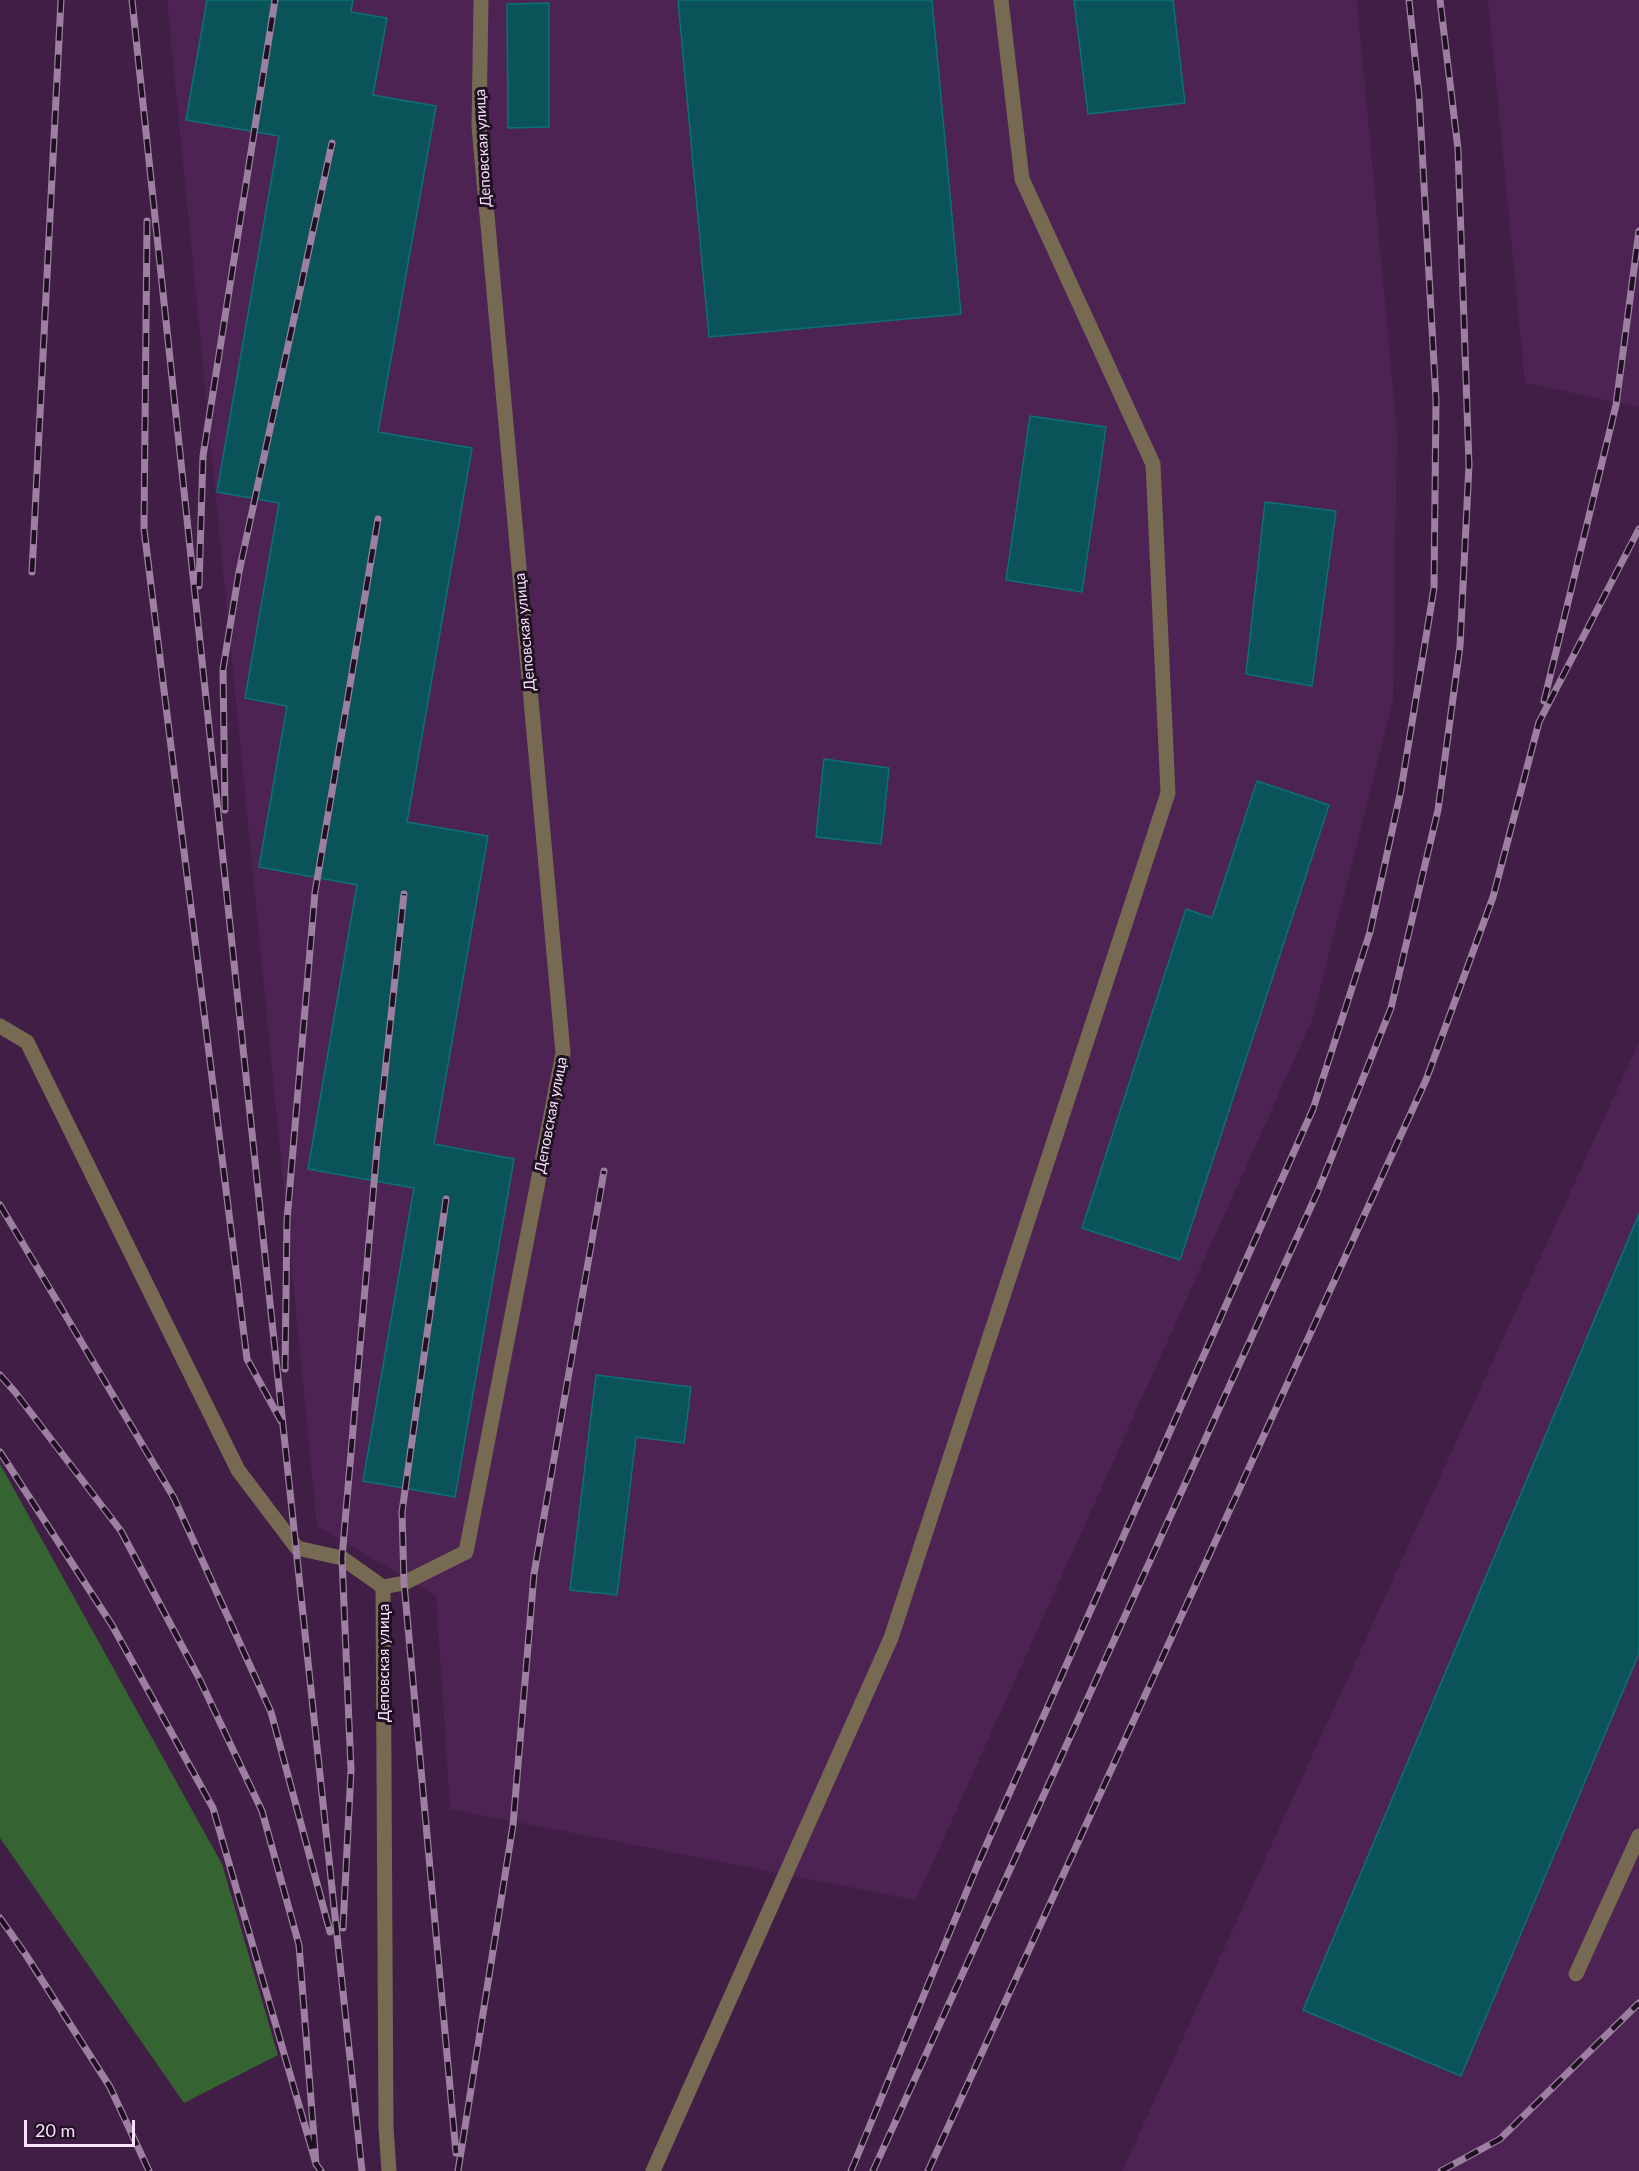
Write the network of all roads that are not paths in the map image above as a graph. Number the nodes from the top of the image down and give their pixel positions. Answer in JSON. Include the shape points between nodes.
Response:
{"nodes":[{"id":1,"x":481,"y":0,"type":"edge"},
{"id":2,"x":1001,"y":0,"type":"edge"},
{"id":3,"x":0,"y":1026,"type":"edge"},
{"id":4,"x":383,"y":1587,"type":"junction"},
{"id":5,"x":1639,"y":1836,"type":"edge"},
{"id":6,"x":1576,"y":1974,"type":"dead end"},
{"id":7,"x":389,"y":2171,"type":"edge"},
{"id":8,"x":653,"y":2171,"type":"edge"}],
"edges":[{"from":1,"to":4,"type":"street","name":"Деповская улица","via":[[479,126],[563,1053],[466,1552],[404,1582]]},
{"from":2,"to":8,"type":"street","via":[[1022,179],[1153,464],[1168,793],[891,1638]]},
{"from":3,"to":4,"type":"street","via":[[27,1042],[238,1470],[297,1548],[342,1558]]},
{"from":4,"to":7,"type":"street","name":"Деповская улица"},
{"from":5,"to":6,"type":"street"}]}
